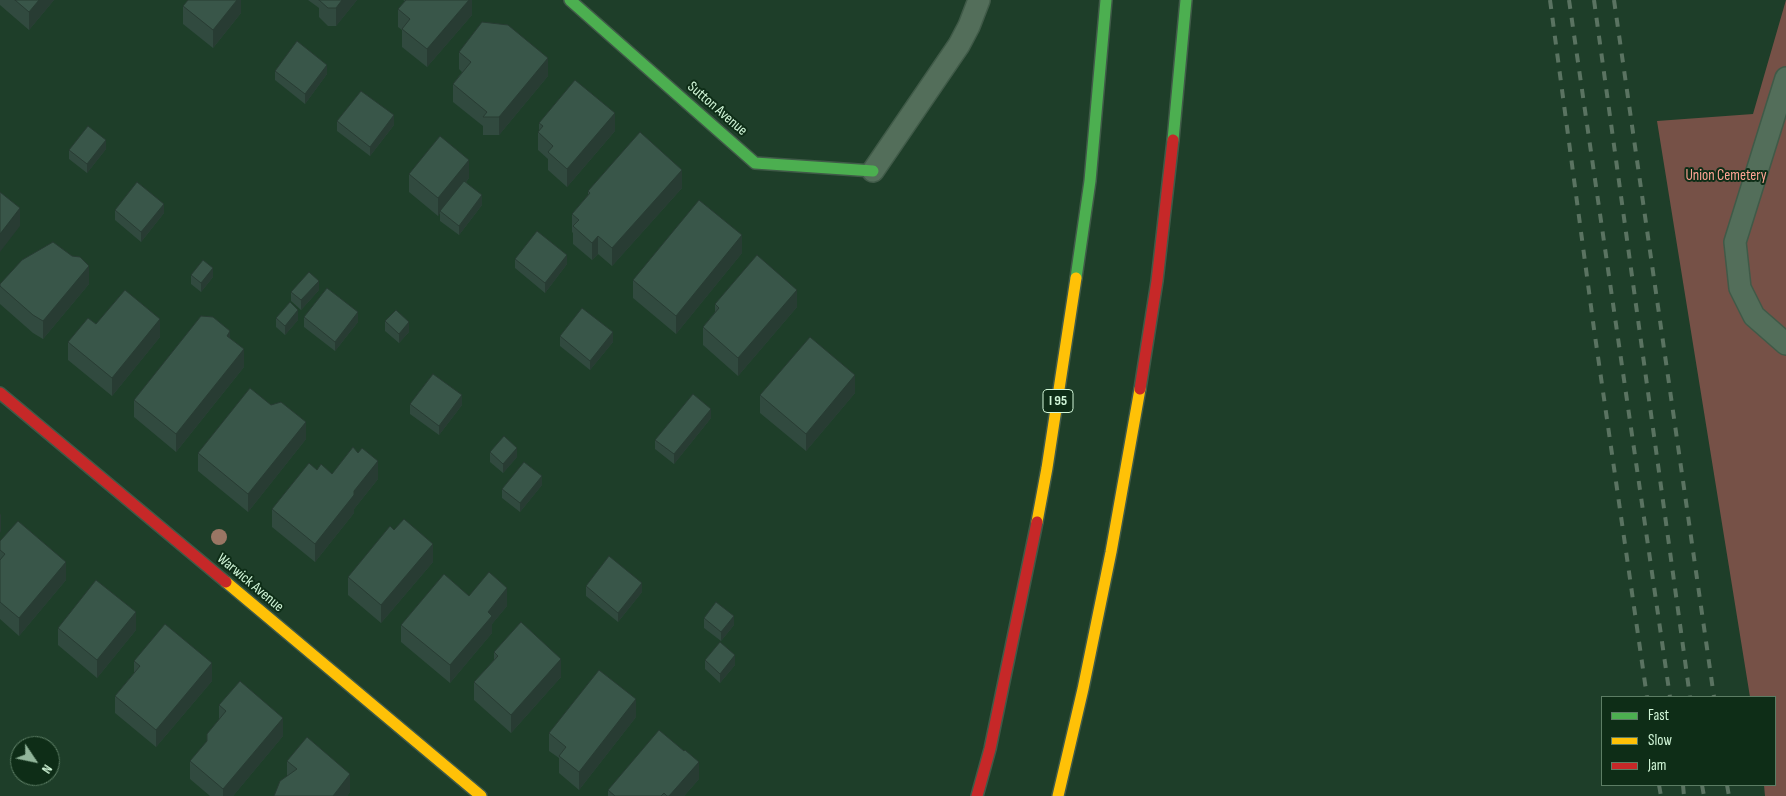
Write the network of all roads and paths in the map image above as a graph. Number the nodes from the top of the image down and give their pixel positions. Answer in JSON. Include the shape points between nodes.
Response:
{"nodes":[{"id":1,"x":570,"y":0,"type":"edge"},
{"id":2,"x":980,"y":0,"type":"edge"},
{"id":3,"x":1106,"y":0,"type":"edge"},
{"id":4,"x":1186,"y":0,"type":"edge"},
{"id":5,"x":1786,"y":78,"type":"edge"},
{"id":6,"x":873,"y":171,"type":"joint"},
{"id":7,"x":1786,"y":344,"type":"edge"},
{"id":8,"x":0,"y":394,"type":"edge"},
{"id":9,"x":481,"y":796,"type":"edge"},
{"id":10,"x":977,"y":796,"type":"edge"},
{"id":11,"x":1058,"y":796,"type":"edge"}],
"edges":[{"from":1,"to":6,"type":"main road","name":"Sutton Avenue","via":[[755,163]]},
{"from":2,"to":6,"type":"lane","via":[[959,45]]},
{"from":3,"to":10,"type":"main road","number":"I 95","via":[[1090,181],[1047,468],[990,749]]},
{"from":4,"to":11,"type":"main road","via":[[1157,281],[1135,418],[1111,552]]},
{"from":5,"to":7,"type":"lane","via":[[1735,242],[1740,288],[1754,316]]},
{"from":8,"to":9,"type":"main road","name":"Warwick Avenue"}]}
